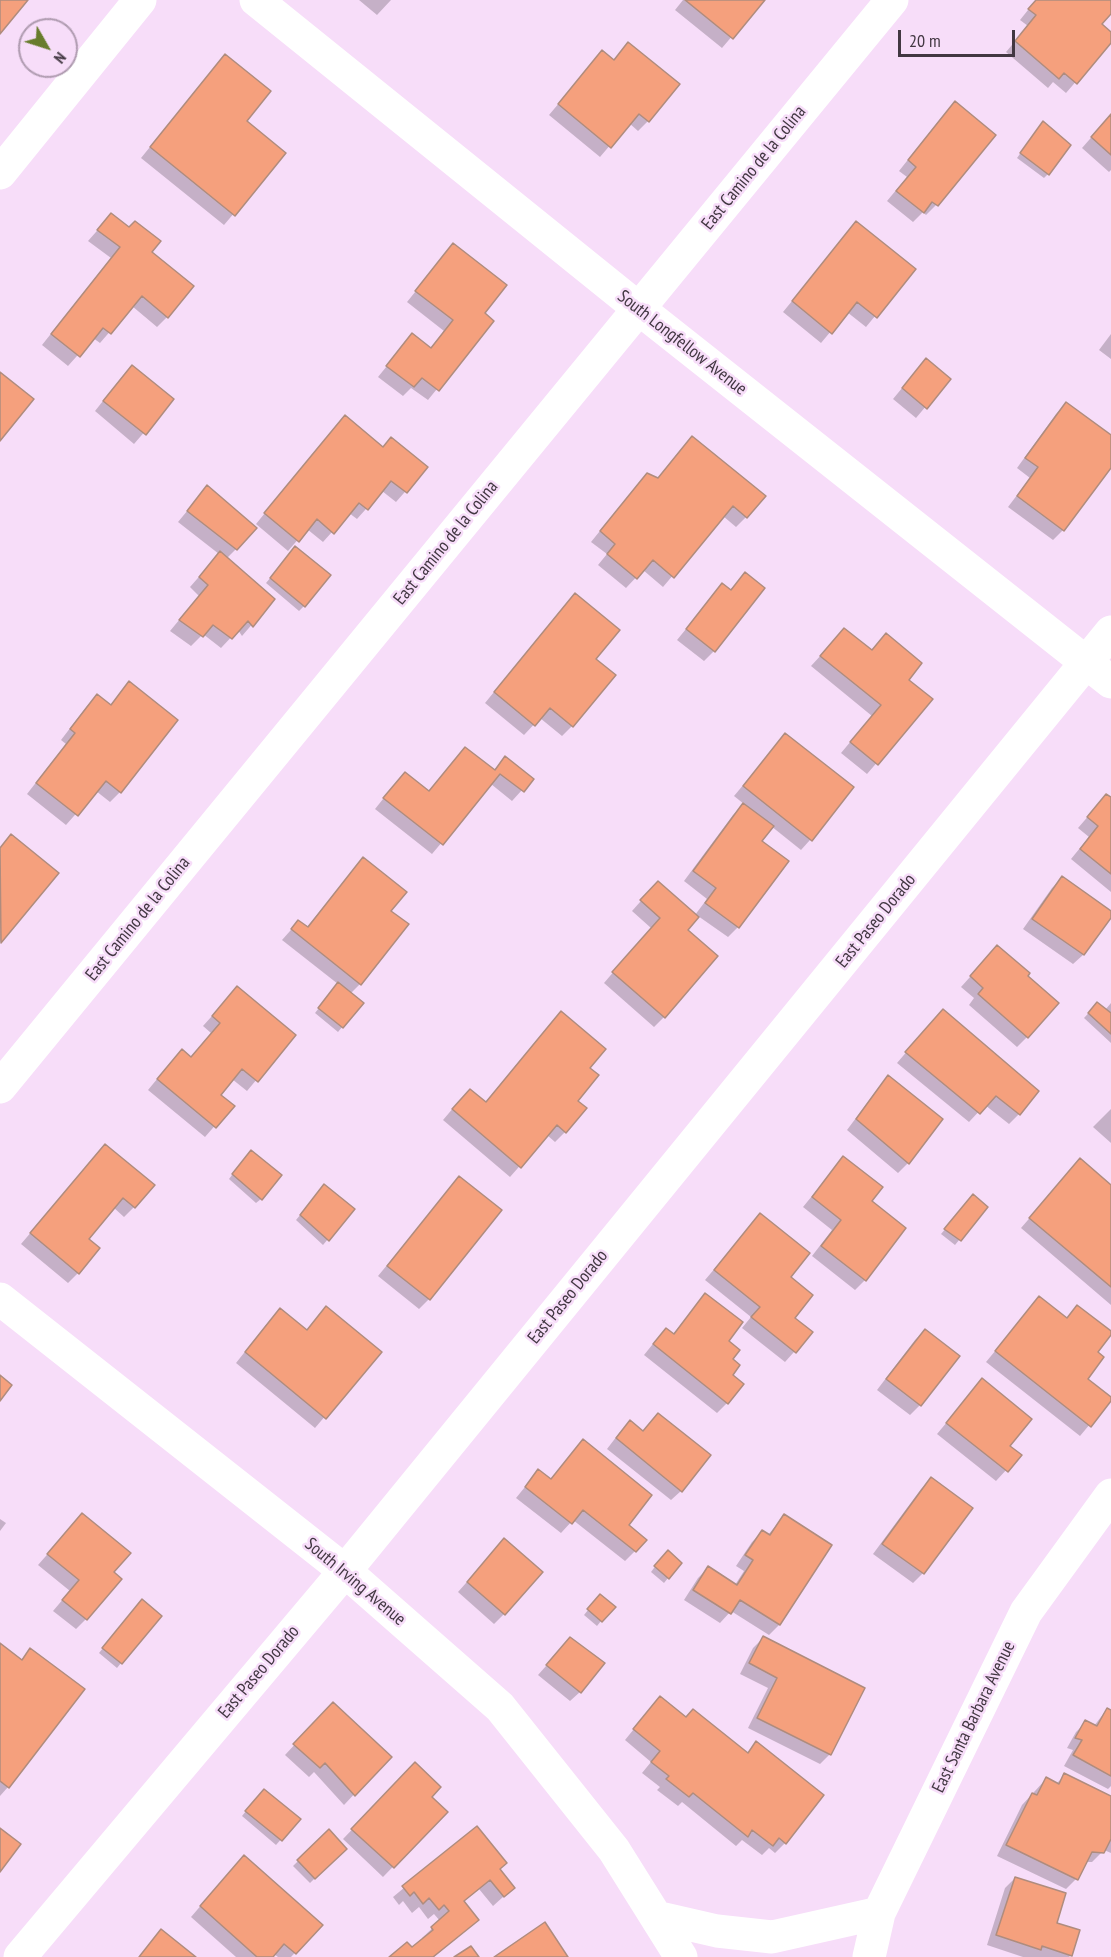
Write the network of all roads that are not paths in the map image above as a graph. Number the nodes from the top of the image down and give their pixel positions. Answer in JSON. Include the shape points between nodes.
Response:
{"nodes":[{"id":1,"x":140,"y":0,"type":"edge"},
{"id":2,"x":256,"y":0,"type":"edge"},
{"id":3,"x":892,"y":0,"type":"edge"},
{"id":4,"x":0,"y":173,"type":"edge"},
{"id":5,"x":638,"y":308,"type":"junction"},
{"id":6,"x":1111,"y":632,"type":"edge"},
{"id":7,"x":1098,"y":673,"type":"edge"},
{"id":8,"x":0,"y":1087,"type":"edge"},
{"id":9,"x":0,"y":1299,"type":"edge"},
{"id":10,"x":1111,"y":1495,"type":"edge"},
{"id":11,"x":345,"y":1571,"type":"junction"},
{"id":12,"x":879,"y":1913,"type":"junction"},
{"id":13,"x":656,"y":1917,"type":"junction"},
{"id":14,"x":20,"y":1957,"type":"edge"},
{"id":15,"x":681,"y":1957,"type":"edge"},
{"id":16,"x":869,"y":1957,"type":"edge"}],
"edges":[{"from":1,"to":4,"type":"street"},
{"from":2,"to":5,"type":"street","name":"South Longfellow Avenue"},
{"from":3,"to":5,"type":"street","name":"East Camino de la Colina"},
{"from":5,"to":7,"type":"street","name":"South Longfellow Avenue"},
{"from":5,"to":8,"type":"street","name":"East Camino de la Colina"},
{"from":6,"to":7,"type":"street","name":"East Paseo Dorado"},
{"from":7,"to":11,"type":"street","name":"East Paseo Dorado"},
{"from":9,"to":11,"type":"street","name":"South Irving Avenue"},
{"from":10,"to":12,"type":"street","name":"East Santa Barbara Avenue","via":[[1026,1612]]},
{"from":11,"to":13,"type":"street","name":"South Irving Avenue","via":[[500,1707],[614,1850]]},
{"from":11,"to":14,"type":"street","name":"East Paseo Dorado"},
{"from":12,"to":13,"type":"street","via":[[772,1937],[717,1931]]},
{"from":12,"to":16,"type":"street","name":"East Santa Barbara Avenue"},
{"from":13,"to":15,"type":"street","name":"South Irving Avenue"}]}
